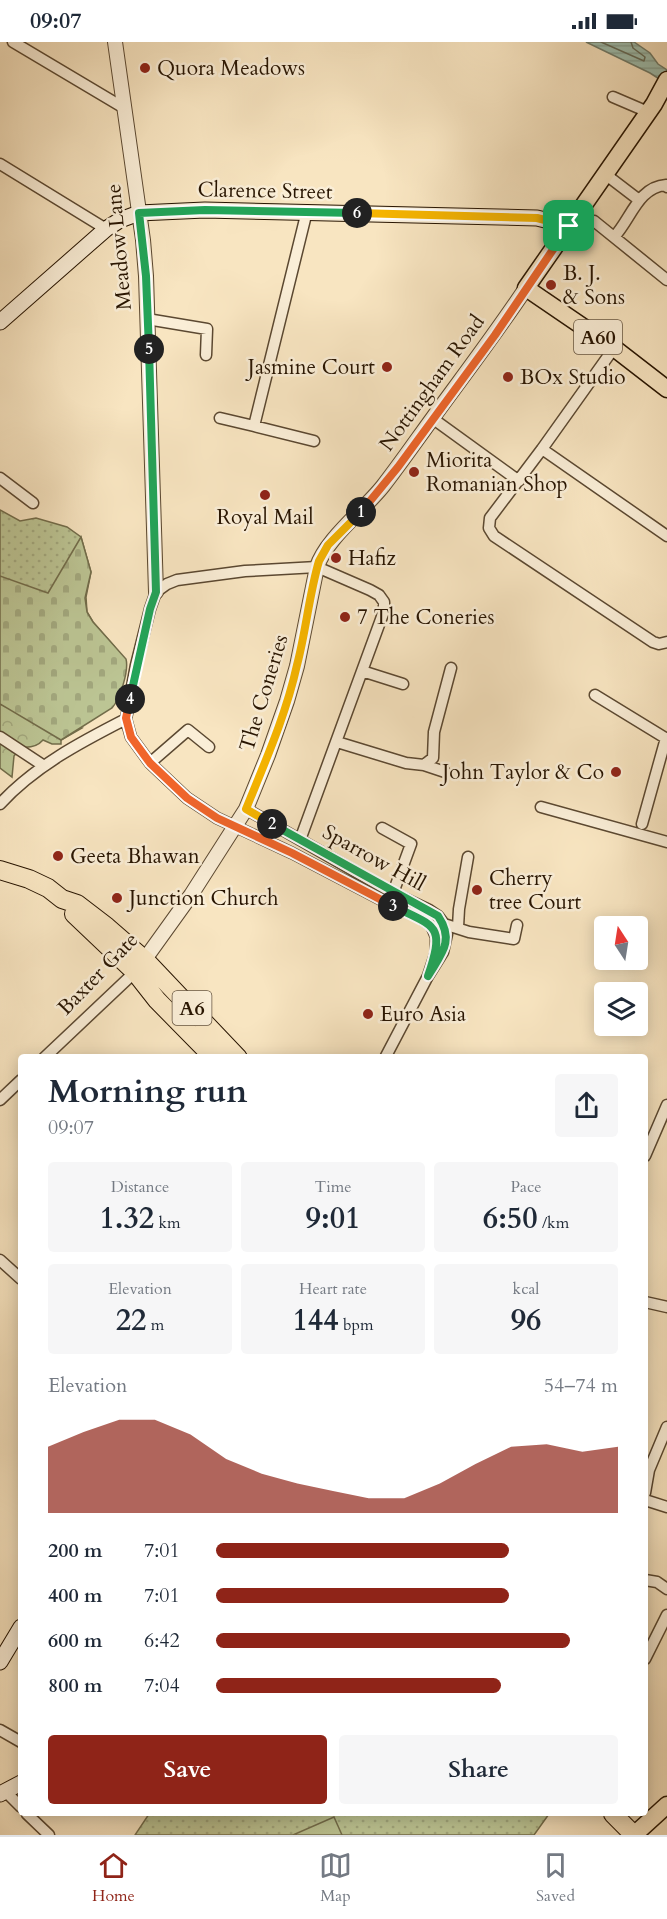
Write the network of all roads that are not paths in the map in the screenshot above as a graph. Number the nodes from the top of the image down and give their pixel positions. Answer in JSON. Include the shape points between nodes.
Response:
{"nodes":[{"id":1,"x":13,"y":42,"type":"edge"},
{"id":2,"x":115,"y":42,"type":"edge"},
{"id":3,"x":667,"y":81,"type":"edge"},
{"id":4,"x":613,"y":97,"type":"dead end"},
{"id":5,"x":124,"y":108,"type":"junction"},
{"id":6,"x":651,"y":108,"type":"junction"},
{"id":7,"x":0,"y":164,"type":"edge"},
{"id":8,"x":605,"y":174,"type":"junction"},
{"id":9,"x":667,"y":187,"type":"edge"},
{"id":10,"x":639,"y":200,"type":"junction"},
{"id":11,"x":307,"y":212,"type":"junction"},
{"id":12,"x":139,"y":213,"type":"junction"},
{"id":13,"x":594,"y":221,"type":"dead end"},
{"id":14,"x":569,"y":226,"type":"junction"},
{"id":15,"x":106,"y":229,"type":"junction"},
{"id":16,"x":614,"y":237,"type":"junction"},
{"id":17,"x":667,"y":280,"type":"edge"},
{"id":18,"x":526,"y":288,"type":"junction"},
{"id":19,"x":4,"y":314,"type":"edge"},
{"id":20,"x":147,"y":319,"type":"junction"},
{"id":21,"x":614,"y":348,"type":"junction"},
{"id":22,"x":206,"y":355,"type":"dead end"},
{"id":23,"x":667,"y":389,"type":"edge"},
{"id":24,"x":220,"y":418,"type":"dead end"},
{"id":25,"x":432,"y":418,"type":"junction"},
{"id":26,"x":254,"y":426,"type":"junction"},
{"id":27,"x":314,"y":441,"type":"dead end"},
{"id":28,"x":542,"y":449,"type":"junction"},
{"id":29,"x":0,"y":478,"type":"edge"},
{"id":30,"x":519,"y":481,"type":"junction"},
{"id":31,"x":33,"y":503,"type":"dead end"},
{"id":32,"x":667,"y":536,"type":"edge"},
{"id":33,"x":317,"y":567,"type":"junction"},
{"id":34,"x":156,"y":592,"type":"junction"},
{"id":35,"x":667,"y":642,"type":"edge"},
{"id":36,"x":451,"y":668,"type":"dead end"},
{"id":37,"x":362,"y":671,"type":"junction"},
{"id":38,"x":403,"y":684,"type":"dead end"},
{"id":39,"x":595,"y":695,"type":"dead end"},
{"id":40,"x":126,"y":718,"type":"junction"},
{"id":41,"x":0,"y":737,"type":"edge"},
{"id":42,"x":667,"y":739,"type":"edge"},
{"id":43,"x":337,"y":742,"type":"junction"},
{"id":44,"x":209,"y":747,"type":"dead end"},
{"id":45,"x":150,"y":763,"type":"junction"},
{"id":46,"x":424,"y":765,"type":"junction"},
{"id":47,"x":44,"y":766,"type":"junction"},
{"id":48,"x":445,"y":772,"type":"dead end"},
{"id":49,"x":0,"y":804,"type":"edge"},
{"id":50,"x":541,"y":807,"type":"dead end"},
{"id":51,"x":246,"y":809,"type":"junction"},
{"id":52,"x":642,"y":824,"type":"dead end"},
{"id":53,"x":237,"y":826,"type":"junction"},
{"id":54,"x":382,"y":828,"type":"dead end"},
{"id":55,"x":300,"y":840,"type":"junction"},
{"id":56,"x":667,"y":842,"type":"edge"},
{"id":57,"x":468,"y":857,"type":"dead end"},
{"id":58,"x":1,"y":869,"type":"edge"},
{"id":59,"x":393,"y":893,"type":"junction"},
{"id":60,"x":444,"y":924,"type":"junction"},
{"id":61,"x":517,"y":925,"type":"dead end"},
{"id":62,"x":458,"y":927,"type":"junction"},
{"id":63,"x":140,"y":966,"type":"junction"},
{"id":64,"x":428,"y":976,"type":"junction"},
{"id":65,"x":48,"y":1054,"type":"edge"},
{"id":66,"x":210,"y":1054,"type":"edge"},
{"id":67,"x":234,"y":1054,"type":"edge"},
{"id":68,"x":387,"y":1054,"type":"edge"},
{"id":69,"x":18,"y":1083,"type":"edge"},
{"id":70,"x":0,"y":1100,"type":"edge"},
{"id":71,"x":667,"y":1105,"type":"edge"},
{"id":72,"x":648,"y":1149,"type":"edge"},
{"id":73,"x":0,"y":1260,"type":"edge"},
{"id":74,"x":18,"y":1276,"type":"edge"},
{"id":75,"x":648,"y":1303,"type":"edge"},
{"id":76,"x":667,"y":1307,"type":"edge"},
{"id":77,"x":667,"y":1427,"type":"edge"},
{"id":78,"x":648,"y":1476,"type":"edge"},
{"id":79,"x":648,"y":1501,"type":"edge"},
{"id":80,"x":667,"y":1507,"type":"edge"},
{"id":81,"x":648,"y":1580,"type":"edge"},
{"id":82,"x":667,"y":1589,"type":"edge"},
{"id":83,"x":667,"y":1615,"type":"edge"},
{"id":84,"x":18,"y":1632,"type":"edge"},
{"id":85,"x":648,"y":1653,"type":"edge"},
{"id":86,"x":0,"y":1662,"type":"edge"},
{"id":87,"x":0,"y":1730,"type":"edge"},
{"id":88,"x":18,"y":1740,"type":"edge"},
{"id":89,"x":18,"y":1784,"type":"edge"},
{"id":90,"x":3,"y":1792,"type":"edge"},
{"id":91,"x":18,"y":1804,"type":"edge"},
{"id":92,"x":667,"y":1805,"type":"edge"},
{"id":93,"x":29,"y":1816,"type":"edge"},
{"id":94,"x":615,"y":1816,"type":"edge"},
{"id":95,"x":49,"y":1835,"type":"edge"},
{"id":96,"x":634,"y":1835,"type":"edge"}],
"edges":[{"from":1,"to":5,"type":"street"},
{"from":2,"to":5,"type":"street","name":"Meadow Lane"},
{"from":3,"to":6,"type":"main road","name":"Nottingham Road"},
{"from":4,"to":6,"type":"street"},
{"from":5,"to":12,"type":"street","name":"Meadow Lane"},
{"from":6,"to":8,"type":"main road","name":"Nottingham Road"},
{"from":7,"to":15,"type":"street"},
{"from":8,"to":10,"type":"street"},
{"from":8,"to":14,"type":"main road","name":"Nottingham Road"},
{"from":9,"to":10,"type":"street","via":[[658,185]]},
{"from":10,"to":16,"type":"street"},
{"from":11,"to":12,"type":"main road","name":"Clarence Street"},
{"from":11,"to":14,"type":"main road","name":"Clarence Street","via":[[537,218]]},
{"from":11,"to":26,"type":"street"},
{"from":12,"to":15,"type":"main road"},
{"from":12,"to":20,"type":"street","name":"Meadow Lane"},
{"from":13,"to":16,"type":"street"},
{"from":14,"to":18,"type":"main road","name":"Nottingham Road"},
{"from":15,"to":19,"type":"main road"},
{"from":16,"to":17,"type":"street"},
{"from":18,"to":21,"type":"main road","number":"A60"},
{"from":18,"to":25,"type":"street","name":"Nottingham Road"},
{"from":20,"to":22,"type":"street","via":[[207,328]]},
{"from":20,"to":34,"type":"street","name":"Meadow Lane"},
{"from":21,"to":23,"type":"main road","number":"A60"},
{"from":21,"to":28,"type":"street"},
{"from":24,"to":26,"type":"street"},
{"from":25,"to":30,"type":"street"},
{"from":25,"to":33,"type":"street","name":"Nottingham Road","via":[[374,497],[328,545]]},
{"from":26,"to":27,"type":"street"},
{"from":28,"to":30,"type":"street"},
{"from":28,"to":32,"type":"street"},
{"from":29,"to":31,"type":"street"},
{"from":30,"to":35,"type":"street","via":[[490,518],[489,528],[494,536],[653,642]]},
{"from":33,"to":34,"type":"street","via":[[186,578]]},
{"from":33,"to":37,"type":"street","via":[[370,590],[384,602]]},
{"from":33,"to":51,"type":"street","name":"The Coneries","via":[[287,701]]},
{"from":34,"to":40,"type":"street"},
{"from":36,"to":46,"type":"street","via":[[434,732],[433,758]]},
{"from":37,"to":38,"type":"street"},
{"from":37,"to":43,"type":"street"},
{"from":39,"to":42,"type":"street"},
{"from":40,"to":45,"type":"street","name":"Sparrow Hill","via":[[131,737]]},
{"from":40,"to":47,"type":"street"},
{"from":41,"to":47,"type":"street"},
{"from":42,"to":52,"type":"street"},
{"from":43,"to":46,"type":"street"},
{"from":43,"to":55,"type":"street"},
{"from":44,"to":45,"type":"street","via":[[188,730]]},
{"from":45,"to":53,"type":"street","name":"Sparrow Hill","via":[[187,798]]},
{"from":46,"to":48,"type":"street"},
{"from":47,"to":49,"type":"street"},
{"from":50,"to":56,"type":"street"},
{"from":51,"to":53,"type":"street","name":"The Coneries"},
{"from":51,"to":55,"type":"street","name":"Sparrow Hill"},
{"from":53,"to":63,"type":"street","name":"Baxter Gate"},
{"from":53,"to":64,"type":"street","name":"Sparrow Hill","via":[[431,925],[436,952]]},
{"from":54,"to":59,"type":"street","via":[[411,844]]},
{"from":55,"to":59,"type":"street","name":"Sparrow Hill"},
{"from":57,"to":62,"type":"street"},
{"from":58,"to":63,"type":"highway","number":"A6","via":[[48,888],[70,911]]},
{"from":59,"to":60,"type":"street","name":"Sparrow Hill","via":[[429,910]]},
{"from":60,"to":62,"type":"street"},
{"from":60,"to":64,"type":"street","via":[[446,944]]},
{"from":61,"to":62,"type":"street","via":[[514,939]]},
{"from":63,"to":65,"type":"street","name":"Baxter Gate"},
{"from":63,"to":66,"type":"highway","number":"A6","via":[[157,1000]]},
{"from":63,"to":67,"type":"highway","number":"A6"},
{"from":64,"to":68,"type":"street"},
{"from":69,"to":70,"type":"street"},
{"from":71,"to":72,"type":"street"},
{"from":73,"to":74,"type":"street"},
{"from":75,"to":76,"type":"street"},
{"from":77,"to":78,"type":"street"},
{"from":79,"to":80,"type":"street"},
{"from":81,"to":82,"type":"street"},
{"from":83,"to":85,"type":"street"},
{"from":84,"to":86,"type":"main road"},
{"from":87,"to":88,"type":"street"},
{"from":89,"to":90,"type":"main road"},
{"from":90,"to":91,"type":"street"},
{"from":92,"to":96,"type":"main road"},
{"from":93,"to":95,"type":"street"},
{"from":94,"to":96,"type":"highway"}]}
